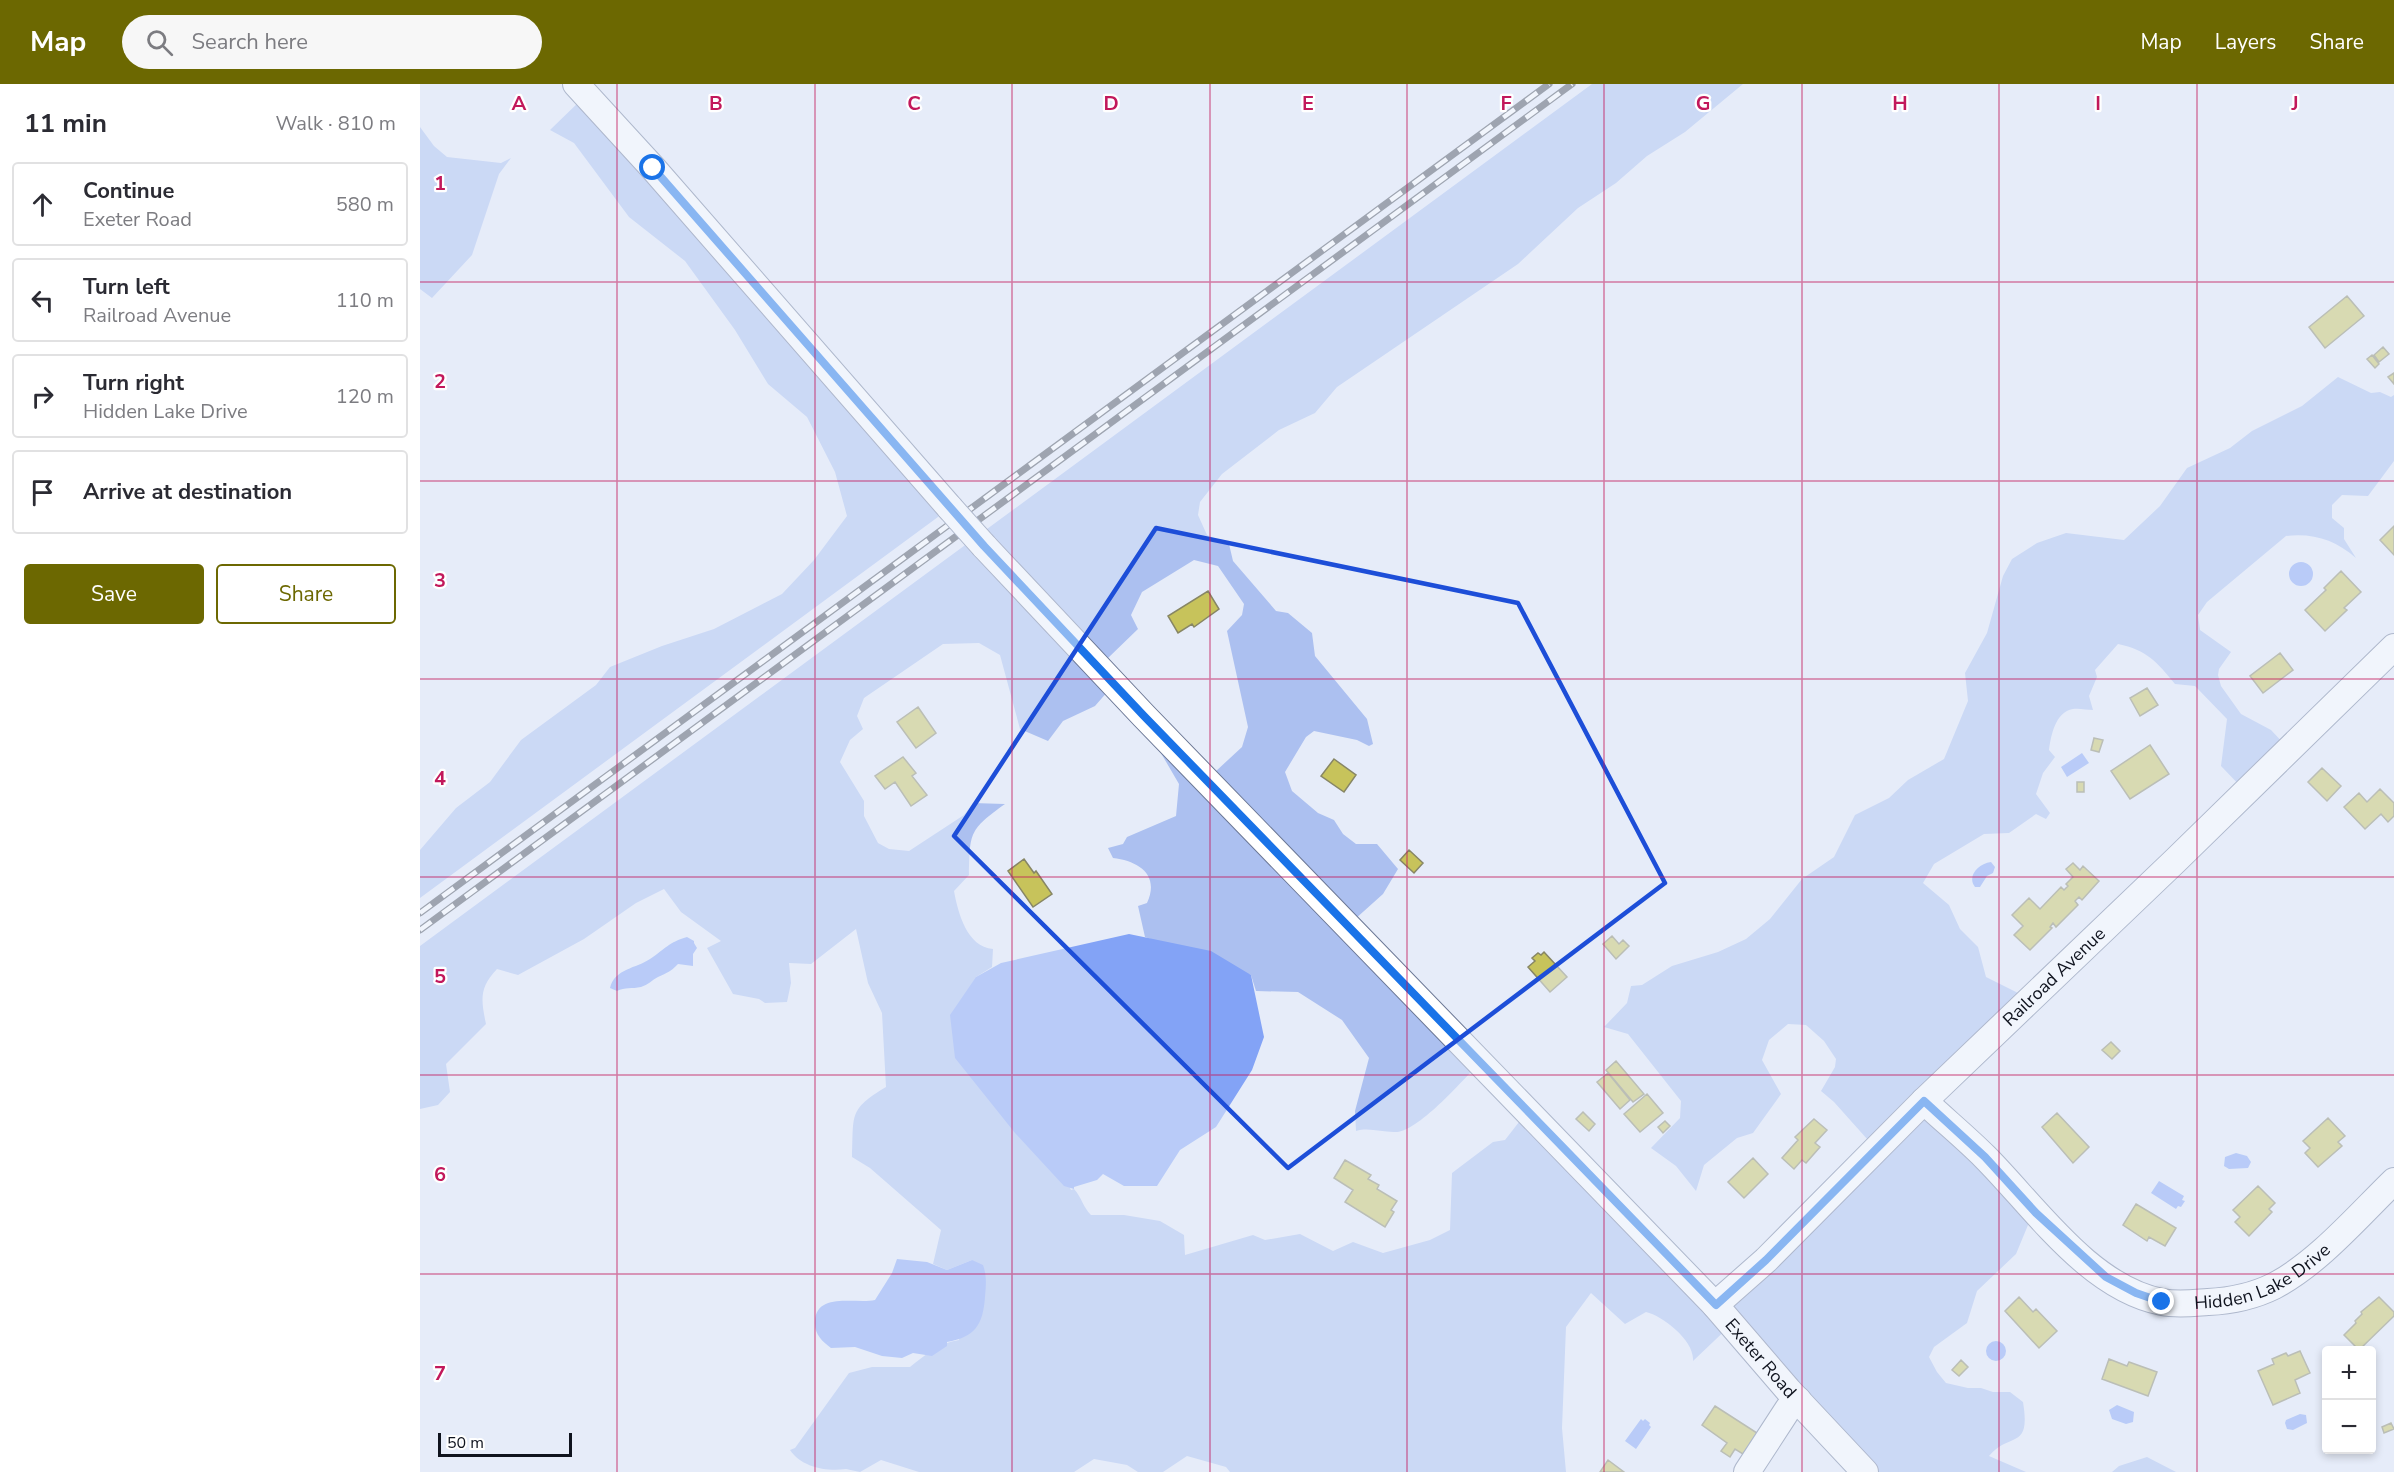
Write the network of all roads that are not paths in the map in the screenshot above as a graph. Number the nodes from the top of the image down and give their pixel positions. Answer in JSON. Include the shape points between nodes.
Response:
{"nodes":[{"id":1,"x":576,"y":84,"type":"edge"},
{"id":2,"x":2394,"y":647,"type":"edge"},
{"id":3,"x":1924,"y":1101,"type":"junction"},
{"id":4,"x":2394,"y":1181,"type":"edge"},
{"id":5,"x":1716,"y":1305,"type":"junction"},
{"id":6,"x":1798,"y":1401,"type":"junction"},
{"id":7,"x":1747,"y":1472,"type":"edge"},
{"id":8,"x":1865,"y":1472,"type":"edge"}],
"edges":[{"from":1,"to":5,"type":"street","name":"Exeter Road","bridge":true,"via":[[984,546]]},
{"from":2,"to":3,"type":"street","name":"Railroad Avenue"},
{"from":3,"to":4,"type":"street","name":"Hidden Lake Drive","via":[[2106,1277],[2162,1302],[2230,1301],[2274,1286],[2310,1261]]},
{"from":3,"to":5,"type":"street","name":"Railroad Avenue"},
{"from":5,"to":6,"type":"street","name":"Exeter Road"},
{"from":6,"to":7,"type":"street","via":[[1788,1409]]},
{"from":6,"to":8,"type":"street","name":"Exeter Road"}]}
